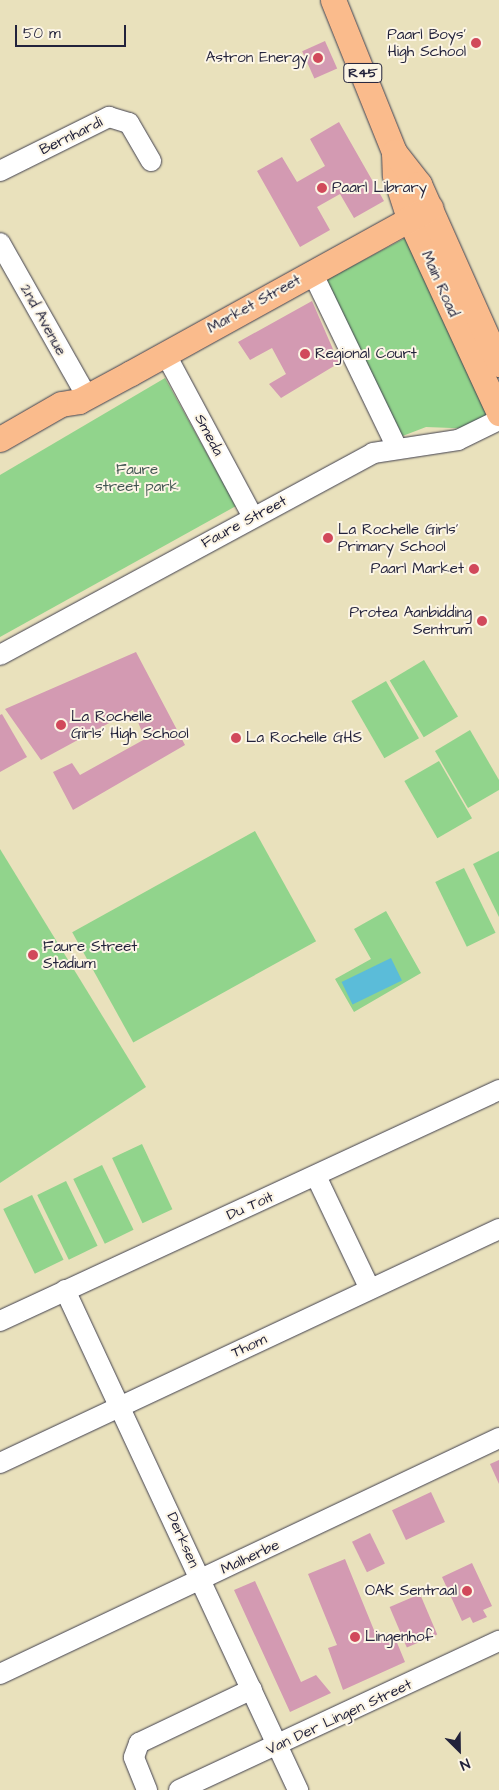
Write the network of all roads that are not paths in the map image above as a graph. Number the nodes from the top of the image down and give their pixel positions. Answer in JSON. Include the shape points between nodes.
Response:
{"nodes":[{"id":1,"x":333,"y":0,"type":"edge"},
{"id":2,"x":151,"y":161,"type":"dead end"},
{"id":3,"x":0,"y":171,"type":"edge"},
{"id":4,"x":420,"y":213,"type":"junction"},
{"id":5,"x":0,"y":243,"type":"edge"},
{"id":6,"x":312,"y":272,"type":"junction"},
{"id":7,"x":165,"y":353,"type":"junction"},
{"id":8,"x":499,"y":364,"type":"edge"},
{"id":9,"x":83,"y":399,"type":"junction"},
{"id":10,"x":499,"y":413,"type":"edge"},
{"id":11,"x":499,"y":420,"type":"edge"},
{"id":12,"x":0,"y":439,"type":"edge"},
{"id":13,"x":396,"y":446,"type":"junction"},
{"id":14,"x":0,"y":455,"type":"edge"},
{"id":15,"x":253,"y":518,"type":"junction"},
{"id":16,"x":0,"y":655,"type":"edge"},
{"id":17,"x":499,"y":1090,"type":"edge"},
{"id":18,"x":316,"y":1176,"type":"junction"},
{"id":19,"x":499,"y":1229,"type":"edge"},
{"id":20,"x":370,"y":1289,"type":"junction"},
{"id":21,"x":65,"y":1290,"type":"junction"},
{"id":22,"x":0,"y":1321,"type":"edge"},
{"id":23,"x":123,"y":1406,"type":"junction"},
{"id":24,"x":499,"y":1438,"type":"edge"},
{"id":25,"x":0,"y":1463,"type":"edge"},
{"id":26,"x":201,"y":1580,"type":"junction"},
{"id":27,"x":499,"y":1642,"type":"edge"},
{"id":28,"x":0,"y":1674,"type":"edge"},
{"id":29,"x":252,"y":1689,"type":"junction"},
{"id":30,"x":277,"y":1745,"type":"junction"},
{"id":31,"x":147,"y":1790,"type":"edge"},
{"id":32,"x":179,"y":1790,"type":"edge"},
{"id":33,"x":298,"y":1790,"type":"edge"}],
"edges":[{"from":1,"to":4,"type":"main road","name":"Main Road","number":"R45","via":[[394,152],[395,175]]},
{"from":2,"to":3,"type":"street","name":"Bernhardi","via":[[129,123],[109,117]]},
{"from":4,"to":6,"type":"main road","name":"Market Street"},
{"from":4,"to":8,"type":"main road","name":"Main Road","number":"R45"},
{"from":4,"to":10,"type":"main road","name":"Main Road","number":"R45"},
{"from":5,"to":9,"type":"street","name":"2nd Avenue"},
{"from":6,"to":7,"type":"main road","name":"Market Street"},
{"from":6,"to":13,"type":"street"},
{"from":7,"to":9,"type":"main road","name":"Market Street"},
{"from":7,"to":15,"type":"street","name":"Smeda"},
{"from":9,"to":12,"type":"main road","name":"Market Street","via":[[61,404]]},
{"from":9,"to":14,"type":"main road","name":"Market Street","via":[[66,418]]},
{"from":11,"to":13,"type":"street","name":"Faure Street","via":[[466,438]]},
{"from":13,"to":15,"type":"street","name":"Faure Street","via":[[373,453]]},
{"from":15,"to":16,"type":"street","name":"Faure Street"},
{"from":17,"to":18,"type":"street","name":"Du Toit"},
{"from":18,"to":20,"type":"street"},
{"from":18,"to":21,"type":"street","name":"Du Toit"},
{"from":19,"to":20,"type":"street","name":"Thom"},
{"from":20,"to":23,"type":"street","name":"Thom"},
{"from":21,"to":22,"type":"street","name":"Du Toit"},
{"from":21,"to":23,"type":"street","name":"Derksen"},
{"from":23,"to":25,"type":"street","name":"Thom"},
{"from":23,"to":26,"type":"street","name":"Derksen"},
{"from":24,"to":26,"type":"street","name":"Malherbe"},
{"from":26,"to":28,"type":"street","name":"Malherbe"},
{"from":26,"to":29,"type":"street","name":"Derksen"},
{"from":27,"to":30,"type":"street","name":"Van Der Lingen Street"},
{"from":29,"to":30,"type":"street","name":"Derksen"},
{"from":29,"to":31,"type":"street","via":[[139,1743],[134,1757]]},
{"from":30,"to":32,"type":"street","name":"Van Der Lingen Street"},
{"from":30,"to":33,"type":"street","name":"Derksen"}]}
